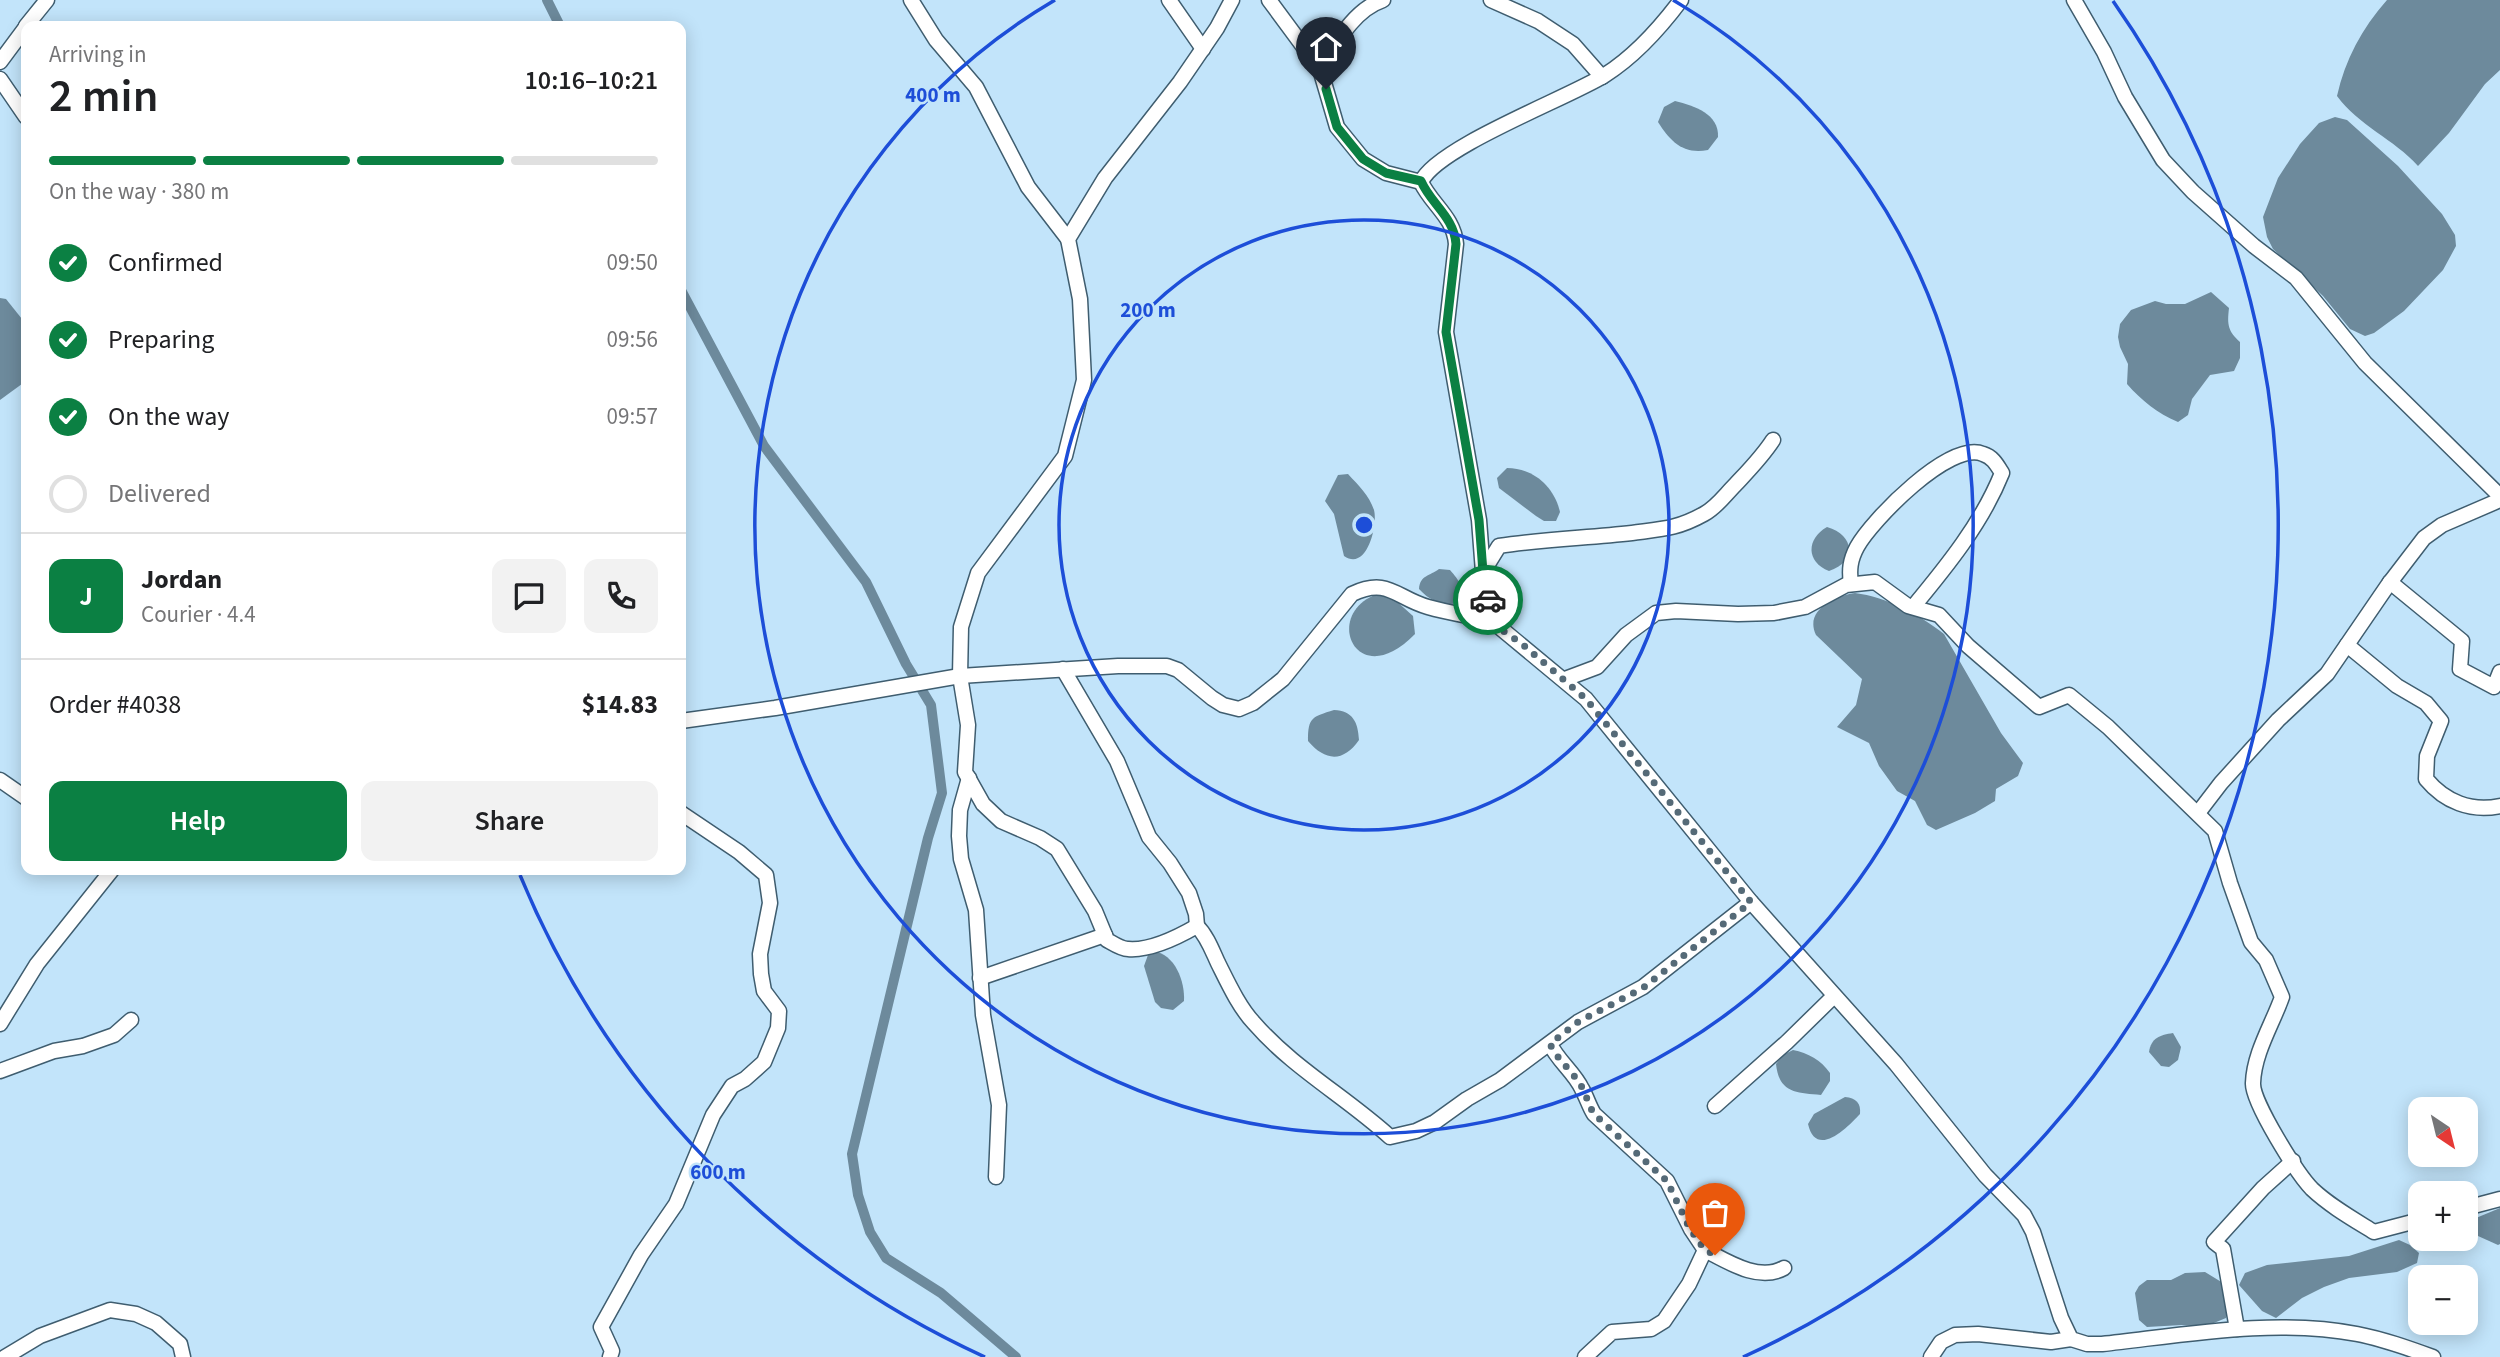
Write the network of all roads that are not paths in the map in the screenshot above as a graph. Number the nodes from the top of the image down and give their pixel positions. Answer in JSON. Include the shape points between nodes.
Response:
{"nodes":[{"id":1,"x":47,"y":0,"type":"edge"},
{"id":2,"x":911,"y":0,"type":"edge"},
{"id":3,"x":1169,"y":0,"type":"edge"},
{"id":4,"x":1232,"y":0,"type":"edge"},
{"id":5,"x":1269,"y":0,"type":"edge"},
{"id":6,"x":1383,"y":0,"type":"edge"},
{"id":7,"x":1491,"y":0,"type":"edge"},
{"id":8,"x":1681,"y":0,"type":"edge"},
{"id":9,"x":2074,"y":0,"type":"edge"},
{"id":10,"x":30,"y":21,"type":"edge"},
{"id":11,"x":21,"y":33,"type":"edge"},
{"id":12,"x":1203,"y":49,"type":"junction"},
{"id":13,"x":0,"y":62,"type":"edge"},
{"id":14,"x":1320,"y":69,"type":"junction"},
{"id":15,"x":1602,"y":76,"type":"junction"},
{"id":16,"x":0,"y":79,"type":"edge"},
{"id":17,"x":21,"y":110,"type":"edge"},
{"id":18,"x":1421,"y":181,"type":"junction"},
{"id":19,"x":1069,"y":240,"type":"junction"},
{"id":20,"x":1773,"y":440,"type":"dead end"},
{"id":21,"x":2500,"y":498,"type":"edge"},
{"id":22,"x":1483,"y":572,"type":"junction"},
{"id":23,"x":2390,"y":582,"type":"junction"},
{"id":24,"x":1851,"y":584,"type":"junction"},
{"id":25,"x":1913,"y":607,"type":"junction"},
{"id":26,"x":1492,"y":621,"type":"junction"},
{"id":27,"x":2347,"y":645,"type":"junction"},
{"id":28,"x":1063,"y":669,"type":"junction"},
{"id":29,"x":2500,"y":671,"type":"edge"},
{"id":30,"x":960,"y":676,"type":"junction"},
{"id":31,"x":1565,"y":679,"type":"junction"},
{"id":32,"x":686,"y":720,"type":"edge"},
{"id":33,"x":969,"y":778,"type":"junction"},
{"id":34,"x":0,"y":780,"type":"edge"},
{"id":35,"x":21,"y":795,"type":"edge"},
{"id":36,"x":2500,"y":806,"type":"edge"},
{"id":37,"x":2198,"y":813,"type":"junction"},
{"id":38,"x":686,"y":816,"type":"edge"},
{"id":39,"x":106,"y":875,"type":"edge"},
{"id":40,"x":1751,"y":902,"type":"junction"},
{"id":41,"x":1198,"y":926,"type":"junction"},
{"id":42,"x":1105,"y":935,"type":"junction"},
{"id":43,"x":980,"y":978,"type":"junction"},
{"id":44,"x":1834,"y":996,"type":"junction"},
{"id":45,"x":131,"y":1020,"type":"dead end"},
{"id":46,"x":0,"y":1024,"type":"edge"},
{"id":47,"x":1550,"y":1044,"type":"junction"},
{"id":48,"x":0,"y":1071,"type":"edge"},
{"id":49,"x":1715,"y":1106,"type":"dead end"},
{"id":50,"x":2293,"y":1161,"type":"junction"},
{"id":51,"x":996,"y":1177,"type":"dead end"},
{"id":52,"x":2500,"y":1199,"type":"edge"},
{"id":53,"x":2478,"y":1205,"type":"edge"},
{"id":54,"x":2408,"y":1223,"type":"edge"},
{"id":55,"x":1705,"y":1250,"type":"junction"},
{"id":56,"x":1784,"y":1268,"type":"dead end"},
{"id":57,"x":2237,"y":1329,"type":"junction"},
{"id":58,"x":2071,"y":1339,"type":"junction"},
{"id":59,"x":2102,"y":1350,"type":"edge"},
{"id":60,"x":5,"y":1357,"type":"edge"},
{"id":61,"x":183,"y":1357,"type":"edge"},
{"id":62,"x":610,"y":1357,"type":"edge"},
{"id":63,"x":1585,"y":1357,"type":"edge"},
{"id":64,"x":1931,"y":1357,"type":"edge"},
{"id":65,"x":2433,"y":1357,"type":"edge"}],
"edges":[{"from":1,"to":10,"type":"street"},
{"from":2,"to":19,"type":"street","via":[[936,40],[976,87],[1028,187]]},
{"from":3,"to":12,"type":"street"},
{"from":4,"to":12,"type":"street"},
{"from":5,"to":14,"type":"street"},
{"from":6,"to":14,"type":"street","via":[[1369,4],[1357,16]]},
{"from":7,"to":15,"type":"street","via":[[1538,21],[1573,44]]},
{"from":8,"to":15,"type":"street","via":[[1661,26]]},
{"from":9,"to":21,"type":"street","via":[[2163,160],[2253,246],[2296,278],[2365,363]]},
{"from":11,"to":13,"type":"street"},
{"from":12,"to":19,"type":"street","via":[[1105,178]]},
{"from":14,"to":18,"type":"street","via":[[1337,127],[1363,159],[1386,173]]},
{"from":15,"to":18,"type":"street","via":[[1443,159]]},
{"from":16,"to":17,"type":"street"},
{"from":18,"to":22,"type":"street","via":[[1455,234],[1446,332],[1479,520]]},
{"from":19,"to":30,"type":"street","via":[[1080,299],[1084,380],[1065,456],[978,573],[961,627]]},
{"from":20,"to":22,"type":"street","via":[[1707,513],[1658,531],[1499,546]]},
{"from":21,"to":23,"type":"street","via":[[2424,538]]},
{"from":22,"to":26,"type":"street"},
{"from":23,"to":27,"type":"street"},
{"from":23,"to":29,"type":"street","via":[[2462,641],[2460,669],[2494,687]]},
{"from":24,"to":25,"type":"street","via":[[1875,582]]},
{"from":24,"to":25,"type":"street","via":[[1851,560],[1872,527],[1928,472],[1959,454],[1981,452],[1993,459],[2002,473],[1992,498]]},
{"from":24,"to":31,"type":"street","via":[[1805,607],[1774,614],[1656,613],[1626,635],[1597,667]]},
{"from":25,"to":37,"type":"street","via":[[1939,615],[2039,707],[2069,695]]},
{"from":26,"to":28,"type":"street","via":[[1366,587],[1352,594],[1283,679],[1239,709],[1223,705],[1167,666]]},
{"from":26,"to":31,"type":"street"},
{"from":27,"to":36,"type":"street","via":[[2426,703],[2441,721],[2427,756],[2426,779],[2436,792],[2483,810]]},
{"from":27,"to":37,"type":"street","via":[[2327,674],[2278,720]]},
{"from":28,"to":30,"type":"street"},
{"from":28,"to":41,"type":"street","via":[[1117,761],[1149,837],[1189,893]]},
{"from":30,"to":32,"type":"street"},
{"from":30,"to":33,"type":"street","via":[[968,725],[965,772]]},
{"from":31,"to":40,"type":"street"},
{"from":33,"to":42,"type":"street","via":[[983,804],[1001,821],[1056,849]]},
{"from":33,"to":43,"type":"street","via":[[959,835],[976,910]]},
{"from":34,"to":35,"type":"street"},
{"from":37,"to":50,"type":"street","via":[[2215,831],[2251,942],[2266,960],[2282,997],[2255,1063],[2252,1087]]},
{"from":38,"to":62,"type":"street","via":[[766,875],[770,903],[760,954],[761,974],[765,991],[779,1011],[778,1028],[764,1062],[732,1086],[713,1115],[676,1204],[601,1327]]},
{"from":39,"to":46,"type":"street","via":[[37,964]]},
{"from":40,"to":44,"type":"street"},
{"from":40,"to":47,"type":"street","via":[[1643,988],[1578,1022]]},
{"from":41,"to":42,"type":"street","via":[[1144,948],[1125,949]]},
{"from":41,"to":47,"type":"street","via":[[1252,1021],[1297,1064],[1390,1137],[1435,1122]]},
{"from":42,"to":43,"type":"street"},
{"from":43,"to":51,"type":"street","via":[[999,1105]]},
{"from":44,"to":49,"type":"street"},
{"from":44,"to":58,"type":"street","via":[[2024,1215]]},
{"from":45,"to":48,"type":"street","via":[[114,1035]]},
{"from":47,"to":55,"type":"street","via":[[1582,1088],[1594,1114],[1667,1181]]},
{"from":50,"to":54,"type":"street","via":[[2311,1188],[2374,1232]]},
{"from":50,"to":57,"type":"street","via":[[2214,1242],[2223,1249]]},
{"from":52,"to":53,"type":"street"},
{"from":55,"to":56,"type":"street","via":[[1757,1272]]},
{"from":55,"to":63,"type":"street","via":[[1664,1321],[1651,1329],[1612,1332]]},
{"from":57,"to":59,"type":"street"},
{"from":57,"to":65,"type":"street","via":[[2355,1333]]},
{"from":58,"to":59,"type":"street"},
{"from":58,"to":64,"type":"street","via":[[2051,1342],[1955,1335],[1941,1342]]},
{"from":60,"to":61,"type":"street","via":[[40,1336],[110,1310],[156,1323],[180,1344]]}]}
